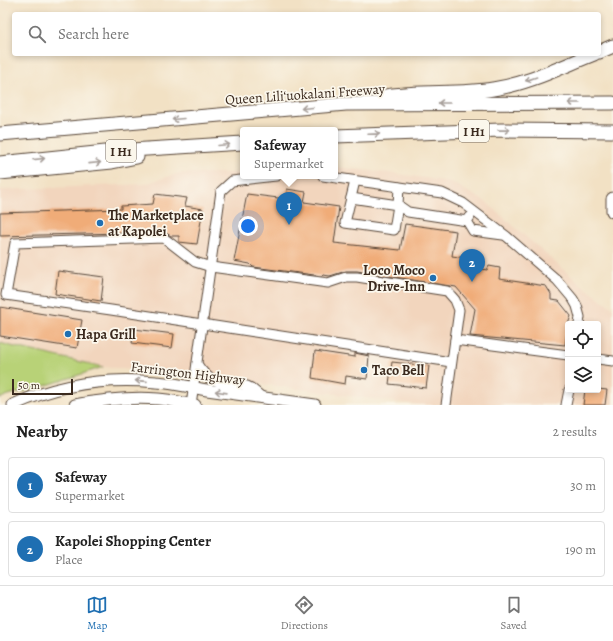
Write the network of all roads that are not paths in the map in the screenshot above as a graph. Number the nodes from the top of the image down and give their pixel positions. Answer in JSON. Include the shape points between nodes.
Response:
{"nodes":[{"id":1,"x":613,"y":46,"type":"edge"},
{"id":2,"x":601,"y":51,"type":"edge"},
{"id":3,"x":589,"y":56,"type":"edge"},
{"id":4,"x":346,"y":104,"type":"junction"},
{"id":5,"x":613,"y":104,"type":"edge"},
{"id":6,"x":109,"y":125,"type":"junction"},
{"id":7,"x":0,"y":127,"type":"edge"},
{"id":8,"x":613,"y":130,"type":"edge"},
{"id":9,"x":0,"y":134,"type":"edge"},
{"id":10,"x":338,"y":136,"type":"edge"},
{"id":11,"x":240,"y":143,"type":"edge"},
{"id":12,"x":202,"y":146,"type":"junction"},
{"id":13,"x":0,"y":163,"type":"edge"},
{"id":14,"x":0,"y":173,"type":"edge"},
{"id":15,"x":338,"y":178,"type":"edge"},
{"id":16,"x":250,"y":179,"type":"edge"},
{"id":17,"x":355,"y":181,"type":"junction"},
{"id":18,"x":399,"y":187,"type":"junction"},
{"id":19,"x":351,"y":198,"type":"junction"},
{"id":20,"x":613,"y":199,"type":"edge"},
{"id":21,"x":398,"y":206,"type":"junction"},
{"id":22,"x":474,"y":211,"type":"junction"},
{"id":23,"x":613,"y":211,"type":"edge"},
{"id":24,"x":467,"y":221,"type":"junction"},
{"id":25,"x":505,"y":235,"type":"junction"},
{"id":26,"x":211,"y":267,"type":"junction"},
{"id":27,"x":579,"y":321,"type":"edge"},
{"id":28,"x":202,"y":324,"type":"junction"},
{"id":29,"x":455,"y":340,"type":"junction"},
{"id":30,"x":565,"y":355,"type":"edge"},
{"id":31,"x":601,"y":359,"type":"edge"},
{"id":32,"x":613,"y":361,"type":"edge"},
{"id":33,"x":451,"y":362,"type":"junction"},
{"id":34,"x":197,"y":364,"type":"junction"},
{"id":35,"x":194,"y":388,"type":"junction"},
{"id":36,"x":568,"y":393,"type":"edge"},
{"id":37,"x":263,"y":398,"type":"junction"},
{"id":38,"x":447,"y":403,"type":"edge"},
{"id":39,"x":13,"y":405,"type":"edge"},
{"id":40,"x":75,"y":405,"type":"edge"},
{"id":41,"x":191,"y":405,"type":"edge"},
{"id":42,"x":195,"y":405,"type":"edge"},
{"id":43,"x":315,"y":405,"type":"edge"},
{"id":44,"x":566,"y":405,"type":"edge"}],
"edges":[{"from":1,"to":2,"type":"highway"},
{"from":3,"to":4,"type":"highway","one_way":true,"via":[[515,84],[493,89],[393,95]]},
{"from":5,"to":4,"type":"highway","name":"Queen Liliʻuokalani Freeway","number":"I H1","one_way":true},
{"from":4,"to":6,"type":"highway","name":"Queen Liliʻuokalani Freeway","number":"I H1","one_way":true},
{"from":6,"to":7,"type":"highway"},
{"from":6,"to":9,"type":"highway","name":"Queen Liliʻuokalani Freeway","number":"I H1"},
{"from":10,"to":8,"type":"highway","number":"I H1","one_way":true,"via":[[501,130]]},
{"from":12,"to":11,"type":"highway","number":"I H1","one_way":true},
{"from":13,"to":12,"type":"highway","number":"I H1","one_way":true,"via":[[115,151]]},
{"from":14,"to":12,"type":"highway","one_way":true,"via":[[112,162]]},
{"from":15,"to":17,"type":"street"},
{"from":16,"to":26,"type":"street","via":[[232,181],[221,191]]},
{"from":17,"to":18,"type":"street"},
{"from":17,"to":19,"type":"street"},
{"from":18,"to":21,"type":"street"},
{"from":18,"to":22,"type":"street","via":[[442,193]]},
{"from":19,"to":21,"type":"street"},
{"from":19,"to":21,"type":"street","via":[[345,223],[394,230]]},
{"from":20,"to":23,"type":"highway"},
{"from":21,"to":24,"type":"street","via":[[408,212]]},
{"from":22,"to":24,"type":"street"},
{"from":22,"to":25,"type":"street"},
{"from":24,"to":25,"type":"street","via":[[473,231]]},
{"from":25,"to":27,"type":"street","via":[[557,280],[577,306]]},
{"from":26,"to":28,"type":"street"},
{"from":26,"to":28,"type":"street","via":[[195,262],[164,238],[15,244],[6,295]]},
{"from":26,"to":29,"type":"street","via":[[328,283],[346,277],[357,277],[447,291],[459,310]]},
{"from":28,"to":33,"type":"street"},
{"from":28,"to":34,"type":"street"},
{"from":29,"to":30,"type":"street"},
{"from":29,"to":33,"type":"street"},
{"from":31,"to":32,"type":"street"},
{"from":33,"to":38,"type":"street"},
{"from":34,"to":35,"type":"street"},
{"from":34,"to":37,"type":"street","via":[[205,375],[214,381],[247,386]]},
{"from":37,"to":35,"type":"main road","name":"Farrington Highway","one_way":true},
{"from":35,"to":39,"type":"main road","name":"Farrington Highway","one_way":true,"via":[[156,382],[102,380],[55,389]]},
{"from":35,"to":41,"type":"street"},
{"from":36,"to":44,"type":"street"},
{"from":37,"to":43,"type":"main road","name":"Farrington Highway"},
{"from":40,"to":41,"type":"main road","via":[[139,398]]},
{"from":41,"to":42,"type":"main road"}]}
